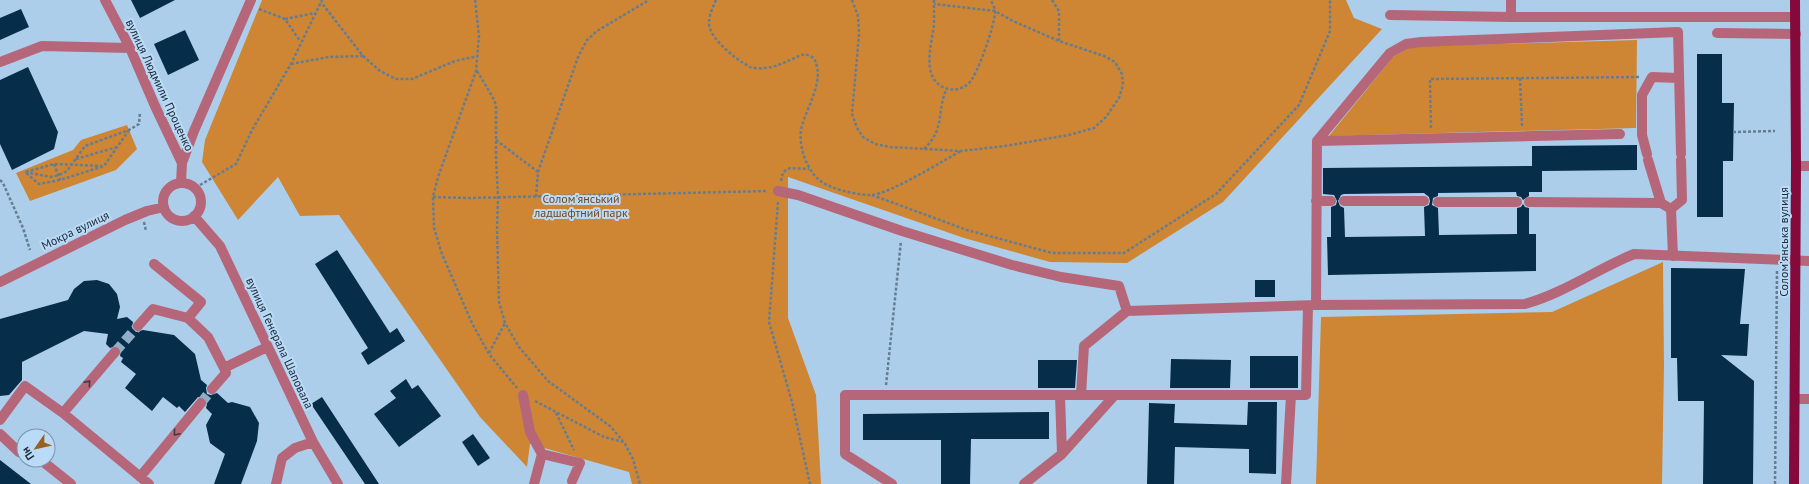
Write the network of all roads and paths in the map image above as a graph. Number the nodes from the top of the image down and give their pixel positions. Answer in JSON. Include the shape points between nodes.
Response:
{"nodes":[{"id":1,"x":106,"y":0,"type":"edge"},
{"id":2,"x":475,"y":0,"type":"edge"},
{"id":3,"x":649,"y":0,"type":"edge"},
{"id":4,"x":716,"y":0,"type":"edge"},
{"id":5,"x":852,"y":0,"type":"edge"},
{"id":6,"x":934,"y":0,"type":"edge"},
{"id":7,"x":990,"y":0,"type":"edge"},
{"id":8,"x":1052,"y":0,"type":"edge"},
{"id":9,"x":1330,"y":0,"type":"edge"},
{"id":10,"x":1511,"y":0,"type":"edge"},
{"id":11,"x":1795,"y":0,"type":"edge"},
{"id":12,"x":321,"y":1,"type":"edge"},
{"id":13,"x":250,"y":2,"type":"edge"},
{"id":14,"x":934,"y":4,"type":"junction"},
{"id":15,"x":995,"y":11,"type":"junction"},
{"id":16,"x":315,"y":12,"type":"junction"},
{"id":17,"x":1390,"y":15,"type":"dead end"},
{"id":18,"x":1511,"y":17,"type":"junction"},
{"id":19,"x":1795,"y":17,"type":"junction"},
{"id":20,"x":285,"y":19,"type":"junction"},
{"id":21,"x":1717,"y":33,"type":"dead end"},
{"id":22,"x":1796,"y":34,"type":"junction"},
{"id":23,"x":1059,"y":40,"type":"junction"},
{"id":24,"x":300,"y":41,"type":"junction"},
{"id":25,"x":130,"y":48,"type":"junction"},
{"id":26,"x":364,"y":56,"type":"junction"},
{"id":27,"x":478,"y":56,"type":"junction"},
{"id":28,"x":0,"y":62,"type":"edge"},
{"id":29,"x":290,"y":64,"type":"junction"},
{"id":30,"x":476,"y":71,"type":"junction"},
{"id":31,"x":1652,"y":77,"type":"junction"},
{"id":32,"x":1520,"y":78,"type":"junction"},
{"id":33,"x":1678,"y":78,"type":"junction"},
{"id":34,"x":947,"y":88,"type":"junction"},
{"id":35,"x":140,"y":112,"type":"dead end"},
{"id":36,"x":129,"y":130,"type":"junction"},
{"id":37,"x":1775,"y":131,"type":"dead end"},
{"id":38,"x":1734,"y":132,"type":"dead end"},
{"id":39,"x":1620,"y":134,"type":"dead end"},
{"id":40,"x":1522,"y":137,"type":"junction"},
{"id":41,"x":1431,"y":139,"type":"junction"},
{"id":42,"x":496,"y":140,"type":"junction"},
{"id":43,"x":1317,"y":141,"type":"junction"},
{"id":44,"x":118,"y":147,"type":"junction"},
{"id":45,"x":924,"y":150,"type":"junction"},
{"id":46,"x":961,"y":151,"type":"junction"},
{"id":47,"x":75,"y":160,"type":"junction"},
{"id":48,"x":182,"y":163,"type":"junction"},
{"id":49,"x":54,"y":164,"type":"junction"},
{"id":50,"x":71,"y":164,"type":"junction"},
{"id":51,"x":104,"y":166,"type":"junction"},
{"id":52,"x":1796,"y":166,"type":"junction"},
{"id":53,"x":1809,"y":166,"type":"edge"},
{"id":54,"x":810,"y":169,"type":"junction"},
{"id":55,"x":25,"y":172,"type":"junction"},
{"id":56,"x":538,"y":172,"type":"junction"},
{"id":57,"x":59,"y":175,"type":"junction"},
{"id":58,"x":0,"y":180,"type":"edge"},
{"id":59,"x":60,"y":180,"type":"junction"},
{"id":60,"x":181,"y":183,"type":"junction"},
{"id":61,"x":200,"y":185,"type":"dead end"},
{"id":62,"x":778,"y":191,"type":"junction"},
{"id":63,"x":872,"y":195,"type":"junction"},
{"id":64,"x":536,"y":196,"type":"junction"},
{"id":65,"x":433,"y":197,"type":"junction"},
{"id":66,"x":498,"y":197,"type":"junction"},
{"id":67,"x":1316,"y":201,"type":"junction"},
{"id":68,"x":1331,"y":201,"type":"dead end"},
{"id":69,"x":1344,"y":201,"type":"dead end"},
{"id":70,"x":1424,"y":202,"type":"dead end"},
{"id":71,"x":1438,"y":202,"type":"dead end"},
{"id":72,"x":1517,"y":202,"type":"dead end"},
{"id":73,"x":1529,"y":202,"type":"dead end"},
{"id":74,"x":1661,"y":203,"type":"junction"},
{"id":75,"x":164,"y":207,"type":"junction"},
{"id":76,"x":1671,"y":209,"type":"junction"},
{"id":77,"x":194,"y":216,"type":"junction"},
{"id":78,"x":902,"y":231,"type":"junction"},
{"id":79,"x":30,"y":250,"type":"dead end"},
{"id":80,"x":1673,"y":256,"type":"junction"},
{"id":81,"x":1777,"y":261,"type":"junction"},
{"id":82,"x":1796,"y":261,"type":"junction"},
{"id":83,"x":1809,"y":261,"type":"edge"},
{"id":84,"x":154,"y":264,"type":"dead end"},
{"id":85,"x":0,"y":282,"type":"edge"},
{"id":86,"x":1312,"y":305,"type":"junction"},
{"id":87,"x":1127,"y":311,"type":"junction"},
{"id":88,"x":188,"y":318,"type":"junction"},
{"id":89,"x":505,"y":323,"type":"junction"},
{"id":90,"x":138,"y":326,"type":"tunnel mouth"},
{"id":91,"x":267,"y":347,"type":"junction"},
{"id":92,"x":115,"y":352,"type":"tunnel mouth"},
{"id":93,"x":489,"y":354,"type":"junction"},
{"id":94,"x":224,"y":368,"type":"junction"},
{"id":95,"x":212,"y":389,"type":"tunnel mouth"},
{"id":96,"x":522,"y":395,"type":"junction"},
{"id":97,"x":885,"y":395,"type":"junction"},
{"id":98,"x":1291,"y":395,"type":"junction"},
{"id":99,"x":1060,"y":396,"type":"junction"},
{"id":100,"x":1080,"y":396,"type":"junction"},
{"id":101,"x":1114,"y":396,"type":"junction"},
{"id":102,"x":1796,"y":399,"type":"junction"},
{"id":103,"x":1809,"y":399,"type":"edge"},
{"id":104,"x":201,"y":404,"type":"tunnel mouth"},
{"id":105,"x":63,"y":413,"type":"junction"},
{"id":106,"x":556,"y":413,"type":"junction"},
{"id":107,"x":2,"y":415,"type":"edge"},
{"id":108,"x":0,"y":434,"type":"edge"},
{"id":109,"x":313,"y":442,"type":"junction"},
{"id":110,"x":624,"y":442,"type":"junction"},
{"id":111,"x":16,"y":449,"type":"edge"},
{"id":112,"x":542,"y":454,"type":"junction"},
{"id":113,"x":1062,"y":454,"type":"junction"},
{"id":114,"x":580,"y":463,"type":"junction"},
{"id":115,"x":51,"y":468,"type":"edge"},
{"id":116,"x":140,"y":476,"type":"junction"},
{"id":117,"x":572,"y":482,"type":"dead end"},
{"id":118,"x":71,"y":484,"type":"edge"},
{"id":119,"x":149,"y":484,"type":"edge"},
{"id":120,"x":276,"y":484,"type":"edge"},
{"id":121,"x":338,"y":484,"type":"edge"},
{"id":122,"x":534,"y":484,"type":"edge"},
{"id":123,"x":640,"y":484,"type":"edge"},
{"id":124,"x":810,"y":484,"type":"edge"},
{"id":125,"x":892,"y":484,"type":"edge"},
{"id":126,"x":1024,"y":484,"type":"edge"},
{"id":127,"x":1286,"y":484,"type":"edge"},
{"id":128,"x":1776,"y":484,"type":"edge"},
{"id":129,"x":1794,"y":484,"type":"edge"}],
"edges":[{"from":1,"to":25,"type":"street","name":"вулиця Людмили Проценко"},
{"from":2,"to":27,"type":"path","via":[[479,36]]},
{"from":3,"to":56,"type":"path","via":[[597,30],[587,40],[578,57]]},
{"from":4,"to":54,"type":"path","via":[[709,24],[713,36],[751,68],[781,65],[805,54],[814,58],[819,68],[817,83],[801,132],[802,151]]},
{"from":5,"to":45,"type":"path","via":[[858,16],[859,34],[852,103],[852,114],[857,128],[863,137],[875,144]]},
{"from":6,"to":14,"type":"path"},
{"from":7,"to":15,"type":"path"},
{"from":8,"to":23,"type":"path","via":[[1059,11]]},
{"from":9,"to":63,"type":"path","via":[[1330,31],[1299,105],[1216,194],[1124,253],[1052,252],[968,230]]},
{"from":10,"to":18,"type":"street"},
{"from":11,"to":19,"type":"main road","name":"Соломʼянська вулиця"},
{"from":12,"to":16,"type":"path"},
{"from":12,"to":26,"type":"path"},
{"from":13,"to":20,"type":"path"},
{"from":13,"to":48,"type":"street"},
{"from":14,"to":15,"type":"path"},
{"from":14,"to":34,"type":"path","via":[[930,67],[932,79],[938,85]]},
{"from":15,"to":23,"type":"path"},
{"from":15,"to":34,"type":"path","via":[[976,74],[968,84]]},
{"from":16,"to":20,"type":"path"},
{"from":16,"to":24,"type":"path"},
{"from":17,"to":18,"type":"street"},
{"from":18,"to":19,"type":"street"},
{"from":19,"to":22,"type":"main road","name":"Соломʼянська вулиця"},
{"from":20,"to":24,"type":"path"},
{"from":21,"to":22,"type":"street"},
{"from":22,"to":52,"type":"main road","name":"Соломʼянська вулиця"},
{"from":23,"to":46,"type":"path","via":[[1115,62],[1122,74],[1123,85],[1119,98],[1106,117],[1094,128],[1084,132]]},
{"from":24,"to":29,"type":"path"},
{"from":25,"to":28,"type":"street","via":[[42,46]]},
{"from":25,"to":48,"type":"street","name":"вулиця Людмили Проценко"},
{"from":26,"to":27,"type":"path","via":[[380,71],[396,79],[412,79],[455,61]]},
{"from":26,"to":29,"type":"path","via":[[329,57]]},
{"from":27,"to":30,"type":"path"},
{"from":29,"to":61,"type":"path","via":[[252,130],[236,164]]},
{"from":30,"to":42,"type":"path","via":[[496,105]]},
{"from":30,"to":65,"type":"path"},
{"from":31,"to":32,"type":"path"},
{"from":31,"to":33,"type":"street"},
{"from":31,"to":74,"type":"street","via":[[1642,95],[1642,135]]},
{"from":32,"to":40,"type":"path"},
{"from":32,"to":41,"type":"path","via":[[1430,79]]},
{"from":33,"to":43,"type":"street","via":[[1678,32],[1406,44],[1390,53]]},
{"from":33,"to":76,"type":"street","via":[[1682,200]]},
{"from":34,"to":45,"type":"path","via":[[936,133]]},
{"from":35,"to":36,"type":"path","via":[[138,124]]},
{"from":36,"to":44,"type":"path"},
{"from":36,"to":47,"type":"path","via":[[85,146]]},
{"from":37,"to":38,"type":"path"},
{"from":39,"to":40,"type":"street"},
{"from":40,"to":41,"type":"street"},
{"from":41,"to":43,"type":"street"},
{"from":42,"to":56,"type":"path"},
{"from":42,"to":66,"type":"path"},
{"from":43,"to":67,"type":"street"},
{"from":44,"to":47,"type":"path"},
{"from":44,"to":51,"type":"path"},
{"from":45,"to":46,"type":"path"},
{"from":46,"to":63,"type":"path","via":[[886,192]]},
{"from":47,"to":50,"type":"path"},
{"from":48,"to":60,"type":"street","name":"вулиця Людмили Проценко"},
{"from":49,"to":50,"type":"path"},
{"from":49,"to":55,"type":"path"},
{"from":49,"to":57,"type":"path"},
{"from":50,"to":51,"type":"path"},
{"from":50,"to":57,"type":"path","via":[[67,171]]},
{"from":51,"to":59,"type":"path"},
{"from":52,"to":53,"type":"street"},
{"from":52,"to":82,"type":"main road","name":"Соломʼянська вулиця"},
{"from":54,"to":62,"type":"path","via":[[790,168],[783,172]]},
{"from":54,"to":63,"type":"path","via":[[820,182],[836,189]]},
{"from":55,"to":57,"type":"path","via":[[51,177]]},
{"from":55,"to":59,"type":"path","via":[[39,184]]},
{"from":56,"to":64,"type":"path"},
{"from":57,"to":59,"type":"path"},
{"from":58,"to":79,"type":"path","via":[[4,183]]},
{"from":60,"to":75,"type":"street","via":[[166,191]]},
{"from":60,"to":77,"type":"street","via":[[192,186],[200,195],[201,206]]},
{"from":62,"to":64,"type":"path"},
{"from":62,"to":78,"type":"street","via":[[798,195]]},
{"from":62,"to":124,"type":"path","via":[[769,322],[792,402]]},
{"from":64,"to":66,"type":"path"},
{"from":65,"to":66,"type":"path"},
{"from":65,"to":93,"type":"path","via":[[434,228],[442,254],[466,310]]},
{"from":66,"to":89,"type":"path","via":[[499,302]]},
{"from":67,"to":68,"type":"street"},
{"from":67,"to":86,"type":"street"},
{"from":69,"to":70,"type":"street"},
{"from":71,"to":72,"type":"street"},
{"from":73,"to":74,"type":"street"},
{"from":74,"to":76,"type":"street"},
{"from":75,"to":77,"type":"street","via":[[168,214],[178,220]]},
{"from":75,"to":85,"type":"street","name":"Мокра вулиця","via":[[125,220]]},
{"from":76,"to":80,"type":"street"},
{"from":77,"to":91,"type":"street","name":"вулиця Генерала Шаповала","via":[[220,246]]},
{"from":78,"to":87,"type":"street","via":[[1012,265],[1061,277],[1119,286]]},
{"from":78,"to":97,"type":"path"},
{"from":80,"to":81,"type":"street"},
{"from":80,"to":86,"type":"street","via":[[1634,254],[1544,299],[1525,304]]},
{"from":81,"to":82,"type":"street"},
{"from":81,"to":128,"type":"path"},
{"from":82,"to":83,"type":"street"},
{"from":82,"to":102,"type":"main road","name":"Соломʼянська вулиця"},
{"from":84,"to":88,"type":"street","via":[[201,302]]},
{"from":86,"to":87,"type":"street"},
{"from":86,"to":98,"type":"street","via":[[1306,396]]},
{"from":87,"to":100,"type":"street","via":[[1084,346]]},
{"from":88,"to":90,"type":"street","via":[[153,309]]},
{"from":88,"to":94,"type":"street","via":[[208,337]]},
{"from":89,"to":93,"type":"path"},
{"from":89,"to":110,"type":"path","via":[[519,347],[548,381],[610,426]]},
{"from":91,"to":94,"type":"street"},
{"from":91,"to":109,"type":"street","name":"вулиця Генерала Шаповала"},
{"from":105,"to":92,"type":"street","one_way":true},
{"from":93,"to":96,"type":"path"},
{"from":94,"to":95,"type":"street","via":[[226,373]]},
{"from":96,"to":106,"type":"path"},
{"from":96,"to":112,"type":"street","via":[[530,432]]},
{"from":97,"to":99,"type":"street"},
{"from":97,"to":125,"type":"street","via":[[845,395],[845,454]]},
{"from":98,"to":101,"type":"street"},
{"from":98,"to":127,"type":"street"},
{"from":99,"to":100,"type":"street"},
{"from":99,"to":113,"type":"street"},
{"from":100,"to":101,"type":"street"},
{"from":101,"to":113,"type":"street"},
{"from":102,"to":103,"type":"street"},
{"from":102,"to":129,"type":"main road","name":"Соломʼянська вулиця"},
{"from":104,"to":116,"type":"street","one_way":true},
{"from":105,"to":107,"type":"street","via":[[25,386]]},
{"from":105,"to":116,"type":"street"},
{"from":106,"to":110,"type":"path","via":[[604,436]]},
{"from":106,"to":114,"type":"path"},
{"from":108,"to":111,"type":"street"},
{"from":109,"to":120,"type":"street","via":[[295,448],[282,458]]},
{"from":109,"to":121,"type":"street","name":"вулиця Генерала Шаповала"},
{"from":110,"to":123,"type":"path","via":[[633,459]]},
{"from":112,"to":114,"type":"street"},
{"from":112,"to":122,"type":"street"},
{"from":113,"to":126,"type":"street"},
{"from":114,"to":117,"type":"street"},
{"from":115,"to":118,"type":"street"},
{"from":116,"to":119,"type":"street"}]}
